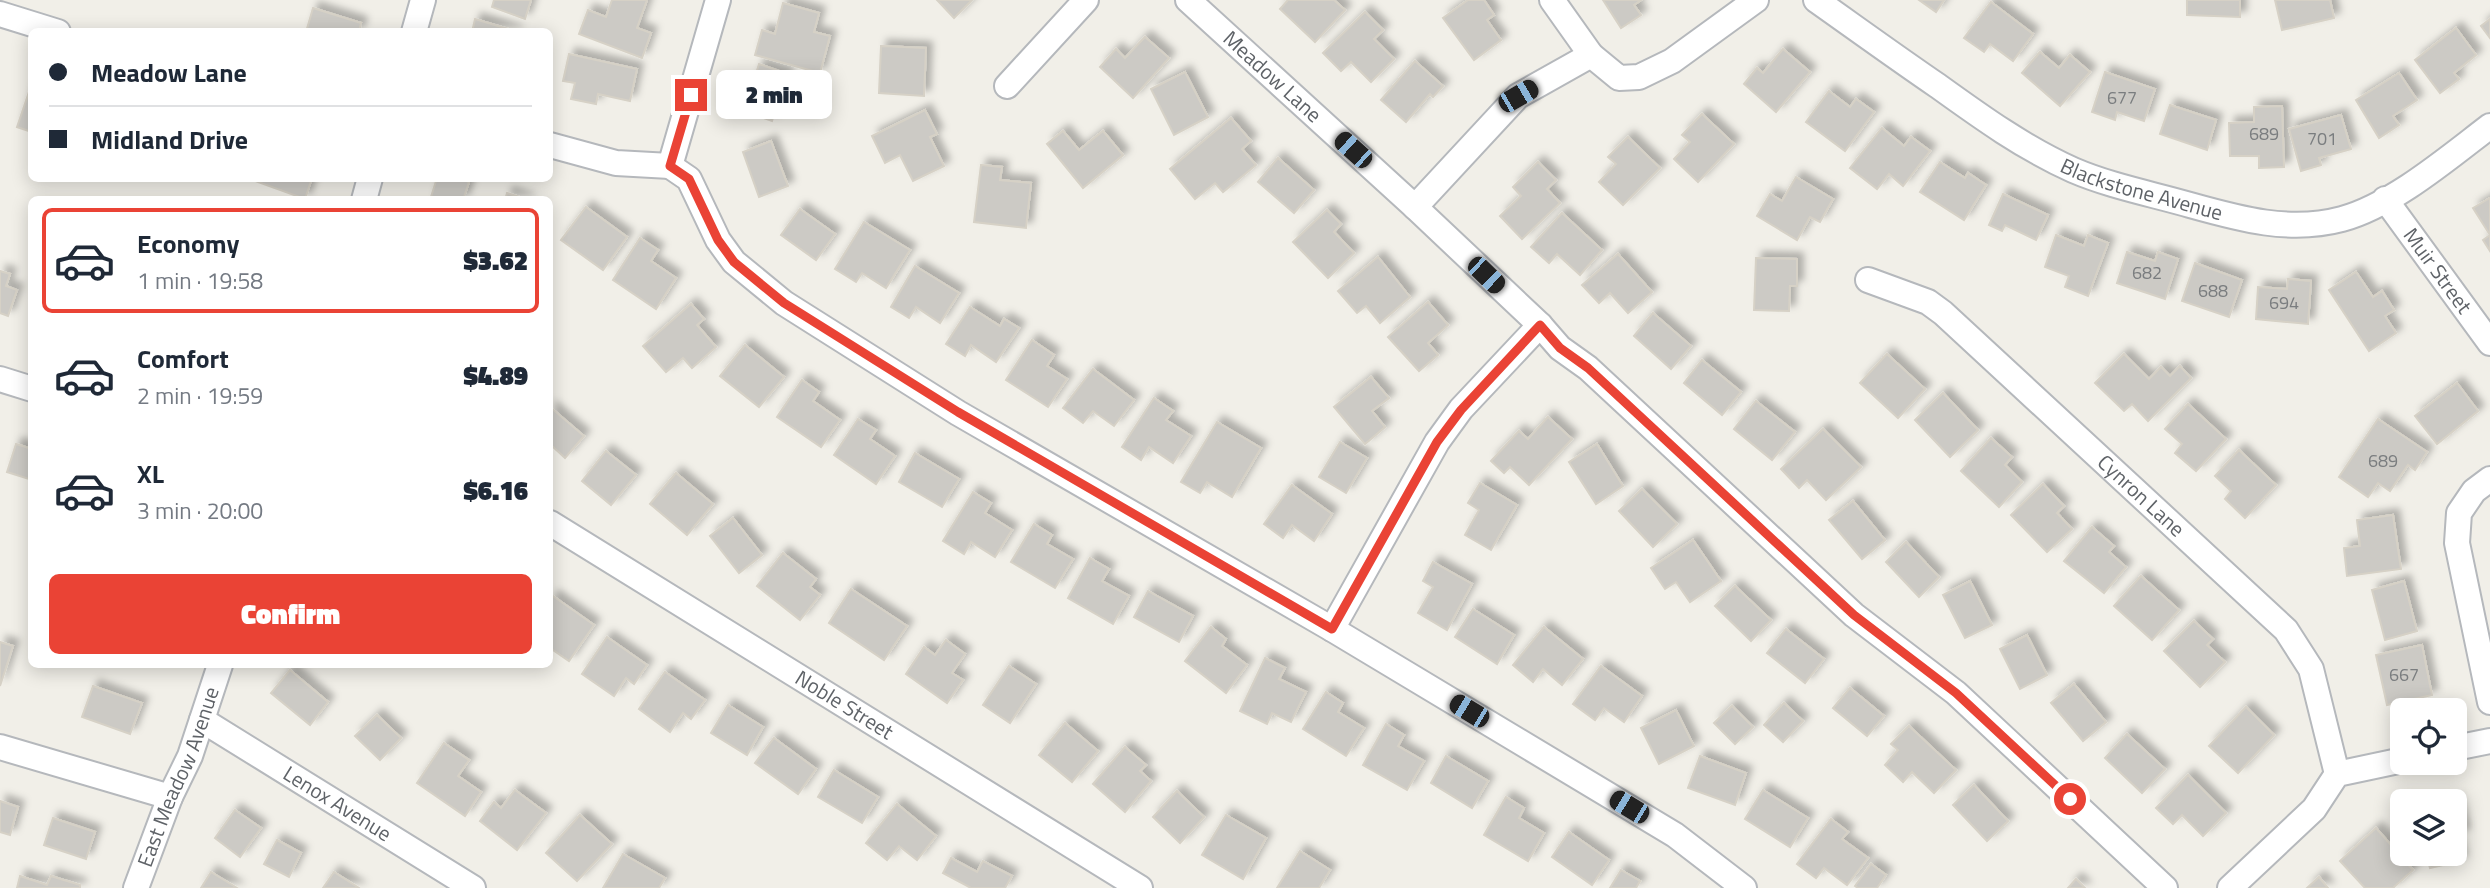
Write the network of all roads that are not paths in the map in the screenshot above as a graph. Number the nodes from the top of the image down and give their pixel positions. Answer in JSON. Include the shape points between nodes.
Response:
{"nodes":[{"id":1,"x":423,"y":0,"type":"edge"},
{"id":2,"x":718,"y":0,"type":"edge"},
{"id":3,"x":1086,"y":0,"type":"edge"},
{"id":4,"x":1188,"y":0,"type":"edge"},
{"id":5,"x":1552,"y":0,"type":"edge"},
{"id":6,"x":1756,"y":0,"type":"edge"},
{"id":7,"x":1816,"y":0,"type":"edge"},
{"id":8,"x":0,"y":14,"type":"edge"},
{"id":9,"x":45,"y":28,"type":"edge"},
{"id":10,"x":415,"y":28,"type":"edge"},
{"id":11,"x":1591,"y":55,"type":"junction"},
{"id":12,"x":1007,"y":86,"type":"dead end"},
{"id":13,"x":2490,"y":127,"type":"edge"},
{"id":14,"x":553,"y":146,"type":"edge"},
{"id":15,"x":670,"y":166,"type":"junction"},
{"id":16,"x":2385,"y":199,"type":"junction"},
{"id":17,"x":1415,"y":207,"type":"junction"},
{"id":18,"x":1868,"y":280,"type":"dead end"},
{"id":19,"x":1540,"y":325,"type":"junction"},
{"id":20,"x":2490,"y":343,"type":"edge"},
{"id":21,"x":0,"y":379,"type":"edge"},
{"id":22,"x":28,"y":388,"type":"edge"},
{"id":23,"x":2490,"y":479,"type":"edge"},
{"id":24,"x":553,"y":525,"type":"edge"},
{"id":25,"x":1332,"y":629,"type":"junction"},
{"id":26,"x":219,"y":668,"type":"edge"},
{"id":27,"x":2490,"y":702,"type":"edge"},
{"id":28,"x":202,"y":720,"type":"junction"},
{"id":29,"x":2490,"y":741,"type":"edge"},
{"id":30,"x":2467,"y":746,"type":"edge"},
{"id":31,"x":0,"y":747,"type":"edge"},
{"id":32,"x":2390,"y":763,"type":"edge"},
{"id":33,"x":2337,"y":774,"type":"junction"},
{"id":34,"x":170,"y":797,"type":"junction"},
{"id":35,"x":136,"y":888,"type":"edge"},
{"id":36,"x":473,"y":888,"type":"edge"},
{"id":37,"x":1140,"y":888,"type":"edge"},
{"id":38,"x":1744,"y":888,"type":"edge"},
{"id":39,"x":2165,"y":888,"type":"edge"},
{"id":40,"x":2230,"y":888,"type":"edge"}],
"edges":[{"from":1,"to":10,"type":"street"},
{"from":2,"to":15,"type":"street"},
{"from":3,"to":12,"type":"street"},
{"from":4,"to":17,"type":"street","name":"Meadow Lane"},
{"from":5,"to":11,"type":"street"},
{"from":6,"to":11,"type":"street","via":[[1672,61],[1639,77],[1619,78]]},
{"from":7,"to":16,"type":"street","name":"Blackstone Avenue","via":[[1984,120],[2075,171],[2270,224],[2343,219]]},
{"from":8,"to":9,"type":"street"},
{"from":11,"to":17,"type":"street","via":[[1518,96]]},
{"from":13,"to":16,"type":"street","name":"Blackstone Avenue"},
{"from":14,"to":15,"type":"street","via":[[616,163]]},
{"from":15,"to":25,"type":"street","via":[[689,179],[718,240],[734,262],[784,303],[958,412]]},
{"from":16,"to":20,"type":"street","name":"Muir Street"},
{"from":17,"to":19,"type":"street","name":"Meadow Lane"},
{"from":18,"to":33,"type":"street","name":"Cynron Lane","via":[[1928,302],[1943,313],[2286,630],[2311,668]]},
{"from":19,"to":25,"type":"street","via":[[1437,442]]},
{"from":19,"to":39,"type":"street","name":"Meadow Lane","via":[[1854,615],[1956,693]]},
{"from":21,"to":22,"type":"street"},
{"from":23,"to":27,"type":"street","via":[[2474,491],[2459,513],[2457,542]]},
{"from":24,"to":37,"type":"street","name":"Noble Street"},
{"from":25,"to":38,"type":"street","via":[[1675,835]]},
{"from":26,"to":28,"type":"street","name":"East Meadow Avenue"},
{"from":28,"to":34,"type":"street","name":"East Meadow Avenue"},
{"from":28,"to":36,"type":"street","name":"Lenox Avenue"},
{"from":29,"to":30,"type":"street"},
{"from":31,"to":34,"type":"street"},
{"from":32,"to":33,"type":"street"},
{"from":33,"to":40,"type":"street","via":[[2314,809]]},
{"from":34,"to":35,"type":"street","name":"East Meadow Avenue"}]}
